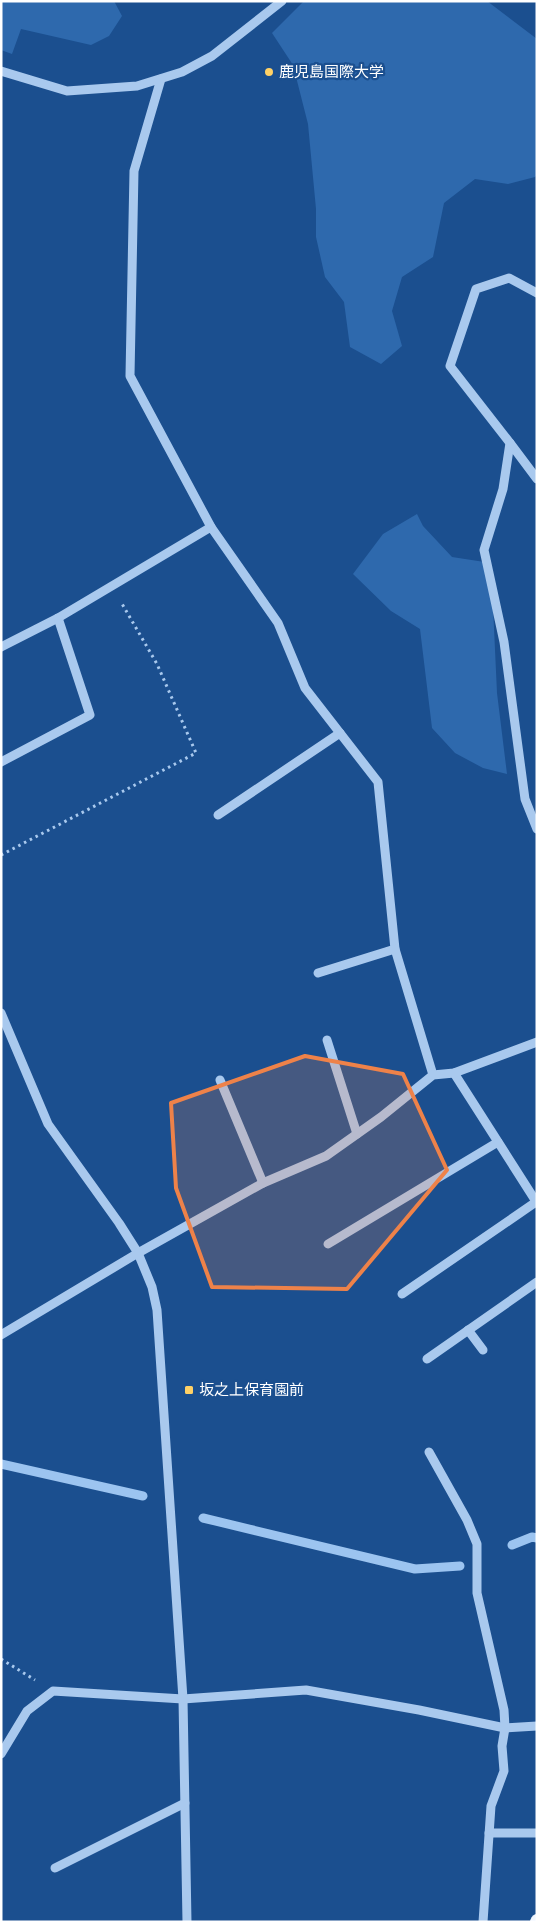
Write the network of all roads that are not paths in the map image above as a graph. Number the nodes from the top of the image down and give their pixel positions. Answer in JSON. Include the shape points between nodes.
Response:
{"nodes":[{"id":1,"x":282,"y":1,"type":"edge"},
{"id":2,"x":1,"y":71,"type":"edge"},
{"id":3,"x":161,"y":79,"type":"junction"},
{"id":4,"x":537,"y":294,"type":"edge"},
{"id":5,"x":510,"y":443,"type":"junction"},
{"id":6,"x":537,"y":479,"type":"edge"},
{"id":7,"x":211,"y":527,"type":"junction"},
{"id":8,"x":58,"y":618,"type":"junction"},
{"id":9,"x":1,"y":647,"type":"edge"},
{"id":10,"x":340,"y":733,"type":"junction"},
{"id":11,"x":1,"y":762,"type":"edge"},
{"id":12,"x":218,"y":815,"type":"dead end"},
{"id":13,"x":537,"y":829,"type":"edge"},
{"id":14,"x":394,"y":949,"type":"junction"},
{"id":15,"x":318,"y":973,"type":"dead end"},
{"id":16,"x":1,"y":1013,"type":"edge"},
{"id":17,"x":327,"y":1040,"type":"dead end"},
{"id":18,"x":537,"y":1042,"type":"edge"},
{"id":19,"x":454,"y":1072,"type":"junction"},
{"id":20,"x":433,"y":1075,"type":"junction"},
{"id":21,"x":220,"y":1080,"type":"dead end"},
{"id":22,"x":357,"y":1134,"type":"junction"},
{"id":23,"x":498,"y":1142,"type":"junction"},
{"id":24,"x":263,"y":1183,"type":"junction"},
{"id":25,"x":536,"y":1203,"type":"edge"},
{"id":26,"x":328,"y":1244,"type":"dead end"},
{"id":27,"x":138,"y":1254,"type":"junction"},
{"id":28,"x":537,"y":1282,"type":"edge"},
{"id":29,"x":402,"y":1294,"type":"dead end"},
{"id":30,"x":468,"y":1330,"type":"junction"},
{"id":31,"x":1,"y":1335,"type":"edge"},
{"id":32,"x":483,"y":1350,"type":"dead end"},
{"id":33,"x":427,"y":1359,"type":"dead end"},
{"id":34,"x":429,"y":1452,"type":"dead end"},
{"id":35,"x":183,"y":1699,"type":"junction"},
{"id":36,"x":537,"y":1726,"type":"edge"},
{"id":37,"x":505,"y":1728,"type":"junction"},
{"id":38,"x":1,"y":1754,"type":"edge"},
{"id":39,"x":185,"y":1803,"type":"junction"},
{"id":40,"x":489,"y":1833,"type":"junction"},
{"id":41,"x":537,"y":1833,"type":"edge"},
{"id":42,"x":56,"y":1868,"type":"dead end"},
{"id":43,"x":187,"y":1922,"type":"edge"},
{"id":44,"x":484,"y":1922,"type":"edge"}],
"edges":[{"from":1,"to":3,"type":"street","via":[[212,56]]},
{"from":2,"to":3,"type":"street","via":[[67,91],[137,86]]},
{"from":3,"to":7,"type":"street","via":[[134,171],[130,376]]},
{"from":4,"to":5,"type":"street","via":[[509,278],[476,289],[450,366]]},
{"from":5,"to":6,"type":"street"},
{"from":5,"to":13,"type":"street","via":[[503,489],[484,550],[504,642],[525,799]]},
{"from":7,"to":8,"type":"street"},
{"from":7,"to":10,"type":"street","via":[[278,623],[305,688]]},
{"from":8,"to":9,"type":"street"},
{"from":8,"to":11,"type":"street","via":[[90,715]]},
{"from":10,"to":12,"type":"street"},
{"from":10,"to":14,"type":"street","via":[[378,782]]},
{"from":14,"to":15,"type":"street"},
{"from":14,"to":20,"type":"street"},
{"from":16,"to":27,"type":"street","via":[[48,1124]]},
{"from":17,"to":22,"type":"street"},
{"from":18,"to":19,"type":"street"},
{"from":19,"to":20,"type":"street"},
{"from":19,"to":23,"type":"street"},
{"from":20,"to":22,"type":"street"},
{"from":21,"to":24,"type":"street"},
{"from":22,"to":24,"type":"street","via":[[326,1156]]},
{"from":23,"to":25,"type":"street"},
{"from":23,"to":26,"type":"street"},
{"from":24,"to":27,"type":"street"},
{"from":25,"to":29,"type":"street"},
{"from":27,"to":31,"type":"street"},
{"from":27,"to":35,"type":"street","via":[[152,1287],[156,1310]]},
{"from":28,"to":30,"type":"street"},
{"from":30,"to":32,"type":"street"},
{"from":30,"to":33,"type":"street"},
{"from":34,"to":37,"type":"street","via":[[477,1544],[476,1593],[504,1710]]},
{"from":35,"to":37,"type":"street","via":[[306,1690]]},
{"from":35,"to":38,"type":"street","via":[[53,1691],[27,1711]]},
{"from":35,"to":39,"type":"street"},
{"from":36,"to":37,"type":"street"},
{"from":37,"to":40,"type":"street","via":[[502,1746],[504,1771],[491,1806]]},
{"from":39,"to":42,"type":"street"},
{"from":39,"to":43,"type":"street"},
{"from":40,"to":41,"type":"street"},
{"from":40,"to":44,"type":"street"}]}
